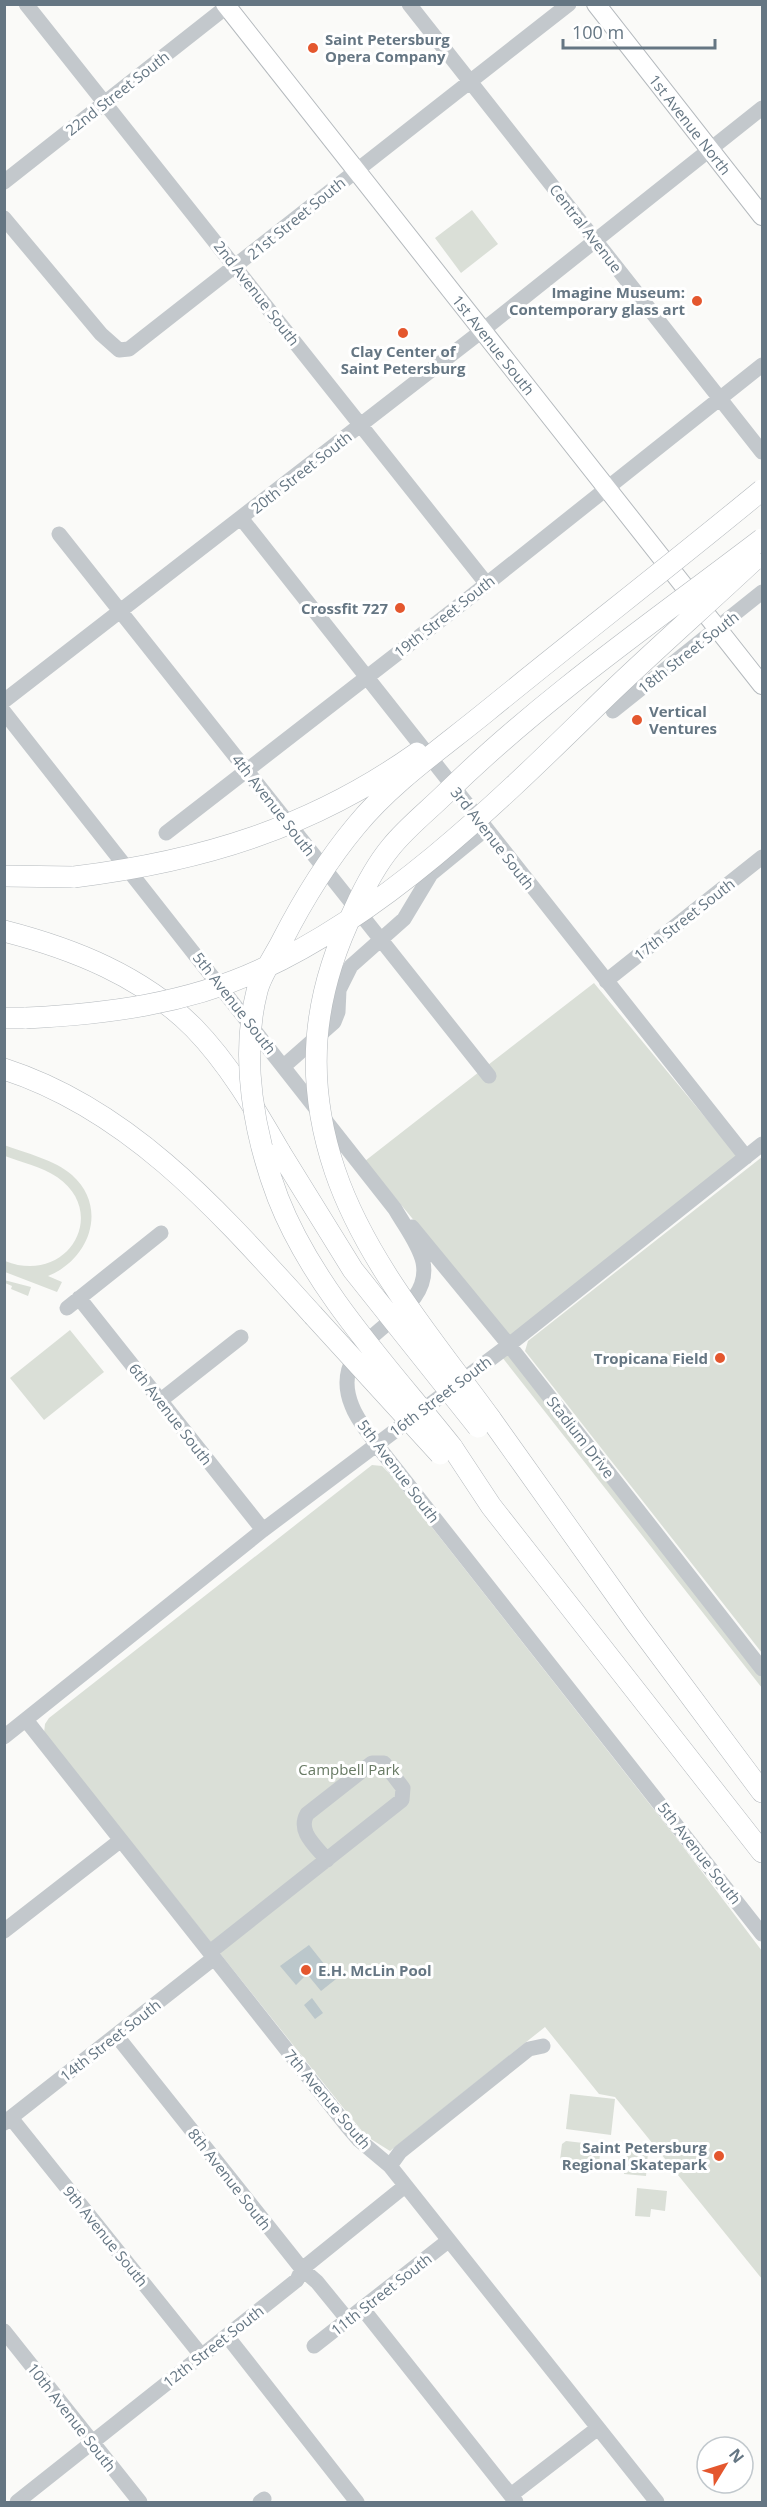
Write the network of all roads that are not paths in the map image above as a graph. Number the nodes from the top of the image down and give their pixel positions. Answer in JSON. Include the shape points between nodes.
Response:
{"nodes":[{"id":1,"x":26,"y":4,"type":"edge"},
{"id":2,"x":409,"y":4,"type":"edge"},
{"id":3,"x":569,"y":4,"type":"edge"},
{"id":4,"x":596,"y":4,"type":"edge"},
{"id":5,"x":227,"y":5,"type":"edge"},
{"id":6,"x":469,"y":80,"type":"junction"},
{"id":7,"x":104,"y":102,"type":"junction"},
{"id":8,"x":762,"y":108,"type":"edge"},
{"id":9,"x":710,"y":149,"type":"junction"},
{"id":10,"x":356,"y":170,"type":"junction"},
{"id":11,"x":4,"y":182,"type":"edge"},
{"id":12,"x":762,"y":216,"type":"edge"},
{"id":13,"x":4,"y":218,"type":"edge"},
{"id":14,"x":595,"y":240,"type":"junction"},
{"id":15,"x":236,"y":266,"type":"junction"},
{"id":16,"x":483,"y":330,"type":"junction"},
{"id":17,"x":762,"y":365,"type":"edge"},
{"id":18,"x":721,"y":399,"type":"junction"},
{"id":19,"x":361,"y":425,"type":"junction"},
{"id":20,"x":762,"y":452,"type":"edge"},
{"id":21,"x":607,"y":488,"type":"junction"},
{"id":22,"x":762,"y":490,"type":"edge"},
{"id":23,"x":241,"y":518,"type":"junction"},
{"id":24,"x":59,"y":534,"type":"dead end"},
{"id":25,"x":762,"y":539,"type":"edge"},
{"id":26,"x":762,"y":552,"type":"edge"},
{"id":27,"x":486,"y":584,"type":"junction"},
{"id":28,"x":762,"y":592,"type":"edge"},
{"id":29,"x":615,"y":606,"type":"junction"},
{"id":30,"x":120,"y":609,"type":"junction"},
{"id":31,"x":718,"y":628,"type":"junction"},
{"id":32,"x":366,"y":677,"type":"junction"},
{"id":33,"x":762,"y":685,"type":"edge"},
{"id":34,"x":4,"y":701,"type":"edge"},
{"id":35,"x":613,"y":711,"type":"dead end"},
{"id":36,"x":4,"y":712,"type":"edge"},
{"id":37,"x":247,"y":771,"type":"junction"},
{"id":38,"x":486,"y":829,"type":"junction"},
{"id":39,"x":166,"y":833,"type":"dead end"},
{"id":40,"x":762,"y":857,"type":"edge"},
{"id":41,"x":4,"y":876,"type":"edge"},
{"id":42,"x":4,"y":931,"type":"edge"},
{"id":43,"x":382,"y":941,"type":"junction"},
{"id":44,"x":606,"y":981,"type":"junction"},
{"id":45,"x":4,"y":1018,"type":"edge"},
{"id":46,"x":284,"y":1066,"type":"junction"},
{"id":47,"x":4,"y":1069,"type":"edge"},
{"id":48,"x":489,"y":1076,"type":"dead end"},
{"id":49,"x":762,"y":1144,"type":"edge"},
{"id":50,"x":746,"y":1157,"type":"junction"},
{"id":51,"x":395,"y":1209,"type":"junction"},
{"id":52,"x":161,"y":1233,"type":"dead end"},
{"id":53,"x":241,"y":1337,"type":"dead end"},
{"id":54,"x":509,"y":1345,"type":"junction"},
{"id":55,"x":161,"y":1400,"type":"junction"},
{"id":56,"x":484,"y":1422,"type":"junction"},
{"id":57,"x":376,"y":1444,"type":"junction"},
{"id":58,"x":447,"y":1451,"type":"junction"},
{"id":59,"x":263,"y":1530,"type":"junction"},
{"id":60,"x":762,"y":1669,"type":"edge"},
{"id":61,"x":26,"y":1720,"type":"junction"},
{"id":62,"x":4,"y":1737,"type":"edge"},
{"id":63,"x":762,"y":1791,"type":"edge"},
{"id":64,"x":121,"y":1840,"type":"junction"},
{"id":65,"x":757,"y":1846,"type":"edge"},
{"id":66,"x":762,"y":1859,"type":"edge"},
{"id":67,"x":327,"y":1860,"type":"junction"},
{"id":68,"x":4,"y":1931,"type":"edge"},
{"id":69,"x":762,"y":1934,"type":"edge"},
{"id":70,"x":212,"y":1955,"type":"junction"},
{"id":71,"x":116,"y":2035,"type":"junction"},
{"id":72,"x":543,"y":2046,"type":"dead end"},
{"id":73,"x":8,"y":2120,"type":"edge"},
{"id":74,"x":390,"y":2166,"type":"junction"},
{"id":75,"x":405,"y":2186,"type":"junction"},
{"id":76,"x":448,"y":2241,"type":"junction"},
{"id":77,"x":302,"y":2269,"type":"junction"},
{"id":78,"x":362,"y":2308,"type":"junction"},
{"id":79,"x":348,"y":2320,"type":"junction"},
{"id":80,"x":4,"y":2331,"type":"edge"},
{"id":81,"x":227,"y":2336,"type":"junction"},
{"id":82,"x":314,"y":2346,"type":"dead end"},
{"id":83,"x":201,"y":2355,"type":"junction"},
{"id":84,"x":598,"y":2428,"type":"junction"},
{"id":85,"x":93,"y":2441,"type":"junction"},
{"id":86,"x":513,"y":2499,"type":"edge"},
{"id":87,"x":16,"y":2502,"type":"edge"},
{"id":88,"x":140,"y":2502,"type":"edge"},
{"id":89,"x":357,"y":2502,"type":"edge"},
{"id":90,"x":657,"y":2502,"type":"edge"}],
"edges":[{"from":1,"to":7,"type":"street","name":"2nd Avenue South"},
{"from":2,"to":6,"type":"street","name":"Central Avenue"},
{"from":3,"to":6,"type":"street","name":"21st Street South"},
{"from":4,"to":9,"type":"main road","name":"1st Avenue North"},
{"from":5,"to":7,"type":"street","name":"22nd Street South"},
{"from":5,"to":10,"type":"main road","name":"1st Avenue South"},
{"from":6,"to":10,"type":"street","name":"21st Street South"},
{"from":6,"to":14,"type":"street","name":"Central Avenue"},
{"from":7,"to":11,"type":"street","name":"22nd Street South"},
{"from":7,"to":15,"type":"street","name":"2nd Avenue South"},
{"from":8,"to":9,"type":"street","name":"20th Street South"},
{"from":9,"to":12,"type":"main road","name":"1st Avenue North"},
{"from":9,"to":14,"type":"street","name":"20th Street South"},
{"from":10,"to":15,"type":"street","name":"21st Street South"},
{"from":10,"to":16,"type":"main road","name":"1st Avenue South"},
{"from":13,"to":15,"type":"street","name":"21st Street South","via":[[120,350],[142,341]]},
{"from":14,"to":16,"type":"street","name":"20th Street South"},
{"from":14,"to":18,"type":"street","name":"Central Avenue"},
{"from":15,"to":19,"type":"street","name":"2nd Avenue South"},
{"from":16,"to":19,"type":"street","name":"20th Street South"},
{"from":16,"to":21,"type":"main road","name":"1st Avenue South"},
{"from":17,"to":18,"type":"street","name":"19th Street South"},
{"from":18,"to":20,"type":"street","name":"Central Avenue"},
{"from":18,"to":21,"type":"street","name":"19th Street South"},
{"from":19,"to":23,"type":"street","name":"20th Street South"},
{"from":19,"to":27,"type":"street","name":"2nd Avenue South"},
{"from":21,"to":27,"type":"street","name":"19th Street South"},
{"from":21,"to":31,"type":"main road","name":"1st Avenue South"},
{"from":22,"to":29,"type":"highway","bridge":true},
{"from":23,"to":30,"type":"street","name":"20th Street South"},
{"from":23,"to":32,"type":"street","name":"3rd Avenue South"},
{"from":24,"to":30,"type":"street","name":"4th Avenue South"},
{"from":25,"to":56,"type":"highway","bridge":true,"via":[[592,669],[480,761],[391,846],[364,889],[326,974],[316,1072],[335,1171],[353,1212],[399,1291]]},
{"from":26,"to":45,"type":"highway","bridge":true,"via":[[470,825],[339,927],[258,971],[198,992],[119,1011]]},
{"from":27,"to":32,"type":"street","name":"19th Street South"},
{"from":28,"to":31,"type":"street","name":"18th Street South"},
{"from":29,"to":41,"type":"highway","bridge":true,"via":[[360,791],[263,834],[214,852],[158,865],[74,876]]},
{"from":29,"to":58,"type":"highway","bridge":true,"via":[[404,779],[358,824],[318,874],[257,989],[250,1042],[252,1098],[264,1158],[279,1201],[329,1292]]},
{"from":30,"to":34,"type":"street","name":"20th Street South"},
{"from":30,"to":37,"type":"street","name":"4th Avenue South"},
{"from":31,"to":33,"type":"main road","name":"1st Avenue South"},
{"from":31,"to":35,"type":"street","name":"18th Street South"},
{"from":32,"to":37,"type":"street","name":"19th Street South"},
{"from":32,"to":38,"type":"street","name":"3rd Avenue South"},
{"from":36,"to":46,"type":"street","name":"5th Avenue South"},
{"from":37,"to":39,"type":"street","name":"19th Street South"},
{"from":37,"to":43,"type":"street","name":"4th Avenue South"},
{"from":38,"to":43,"type":"street","via":[[431,874],[404,918]]},
{"from":38,"to":44,"type":"street","name":"3rd Avenue South"},
{"from":40,"to":44,"type":"street","name":"17th Street South"},
{"from":42,"to":56,"type":"highway","bridge":true,"via":[[53,943],[96,961],[145,988],[194,1028],[249,1098],[353,1270]]},
{"from":43,"to":46,"type":"street","via":[[360,957],[343,979],[334,1022]]},
{"from":43,"to":48,"type":"street","name":"4th Avenue South"},
{"from":44,"to":50,"type":"street","name":"3rd Avenue South"},
{"from":46,"to":51,"type":"street","name":"5th Avenue South"},
{"from":47,"to":58,"type":"highway","bridge":true,"via":[[75,1101],[151,1149],[190,1184]]},
{"from":49,"to":50,"type":"street","name":"16th Street South"},
{"from":50,"to":54,"type":"street","name":"16th Street South"},
{"from":51,"to":54,"type":"street","name":"Stadium Drive","via":[[431,1247]]},
{"from":51,"to":57,"type":"street","name":"5th Avenue South","via":[[419,1252],[421,1291],[370,1335],[349,1372],[347,1384],[351,1404]]},
{"from":52,"to":55,"type":"street","name":"6th Avenue South","via":[[73,1303]]},
{"from":53,"to":55,"type":"street"},
{"from":54,"to":57,"type":"street","name":"16th Street South"},
{"from":54,"to":60,"type":"street","name":"Stadium Drive"},
{"from":55,"to":59,"type":"street","name":"6th Avenue South"},
{"from":56,"to":63,"type":"highway"},
{"from":57,"to":59,"type":"street","name":"16th Street South"},
{"from":57,"to":69,"type":"street","name":"5th Avenue South"},
{"from":58,"to":65,"type":"highway"},
{"from":59,"to":61,"type":"street","name":"16th Street South"},
{"from":61,"to":62,"type":"street","name":"16th Street South"},
{"from":61,"to":64,"type":"street","name":"7th Avenue South"},
{"from":64,"to":68,"type":"street"},
{"from":64,"to":70,"type":"street","name":"7th Avenue South"},
{"from":65,"to":66,"type":"highway"},
{"from":67,"to":67,"type":"street","name":"14th Street South","via":[[303,1830],[307,1814],[372,1763],[384,1763],[403,1788],[402,1800]]},
{"from":67,"to":70,"type":"street","name":"14th Street South"},
{"from":70,"to":71,"type":"street","name":"14th Street South"},
{"from":70,"to":74,"type":"street","name":"7th Avenue South","via":[[353,2133]]},
{"from":71,"to":73,"type":"street","name":"14th Street South"},
{"from":71,"to":77,"type":"street","name":"8th Avenue South"},
{"from":72,"to":74,"type":"street","via":[[529,2049],[400,2152]]},
{"from":73,"to":83,"type":"street","name":"9th Avenue South"},
{"from":74,"to":75,"type":"street","name":"7th Avenue South"},
{"from":75,"to":76,"type":"street","name":"7th Avenue South"},
{"from":75,"to":77,"type":"street","name":"12th Street South"},
{"from":76,"to":78,"type":"street","name":"11th Street South"},
{"from":76,"to":84,"type":"street","name":"7th Avenue South"},
{"from":77,"to":79,"type":"street","name":"8th Avenue South"},
{"from":77,"to":81,"type":"street","name":"12th Street South","via":[[297,2280]]},
{"from":78,"to":79,"type":"street","name":"11th Street South"},
{"from":78,"to":86,"type":"street"},
{"from":79,"to":82,"type":"street","name":"11th Street South"},
{"from":80,"to":85,"type":"street","name":"10th Avenue South"},
{"from":81,"to":83,"type":"street","name":"12th Street South"},
{"from":81,"to":89,"type":"street"},
{"from":83,"to":85,"type":"street","name":"12th Street South"},
{"from":84,"to":86,"type":"street"},
{"from":84,"to":90,"type":"street","name":"7th Avenue South"},
{"from":85,"to":87,"type":"street","name":"12th Street South"},
{"from":85,"to":88,"type":"street","name":"10th Avenue South"}]}
